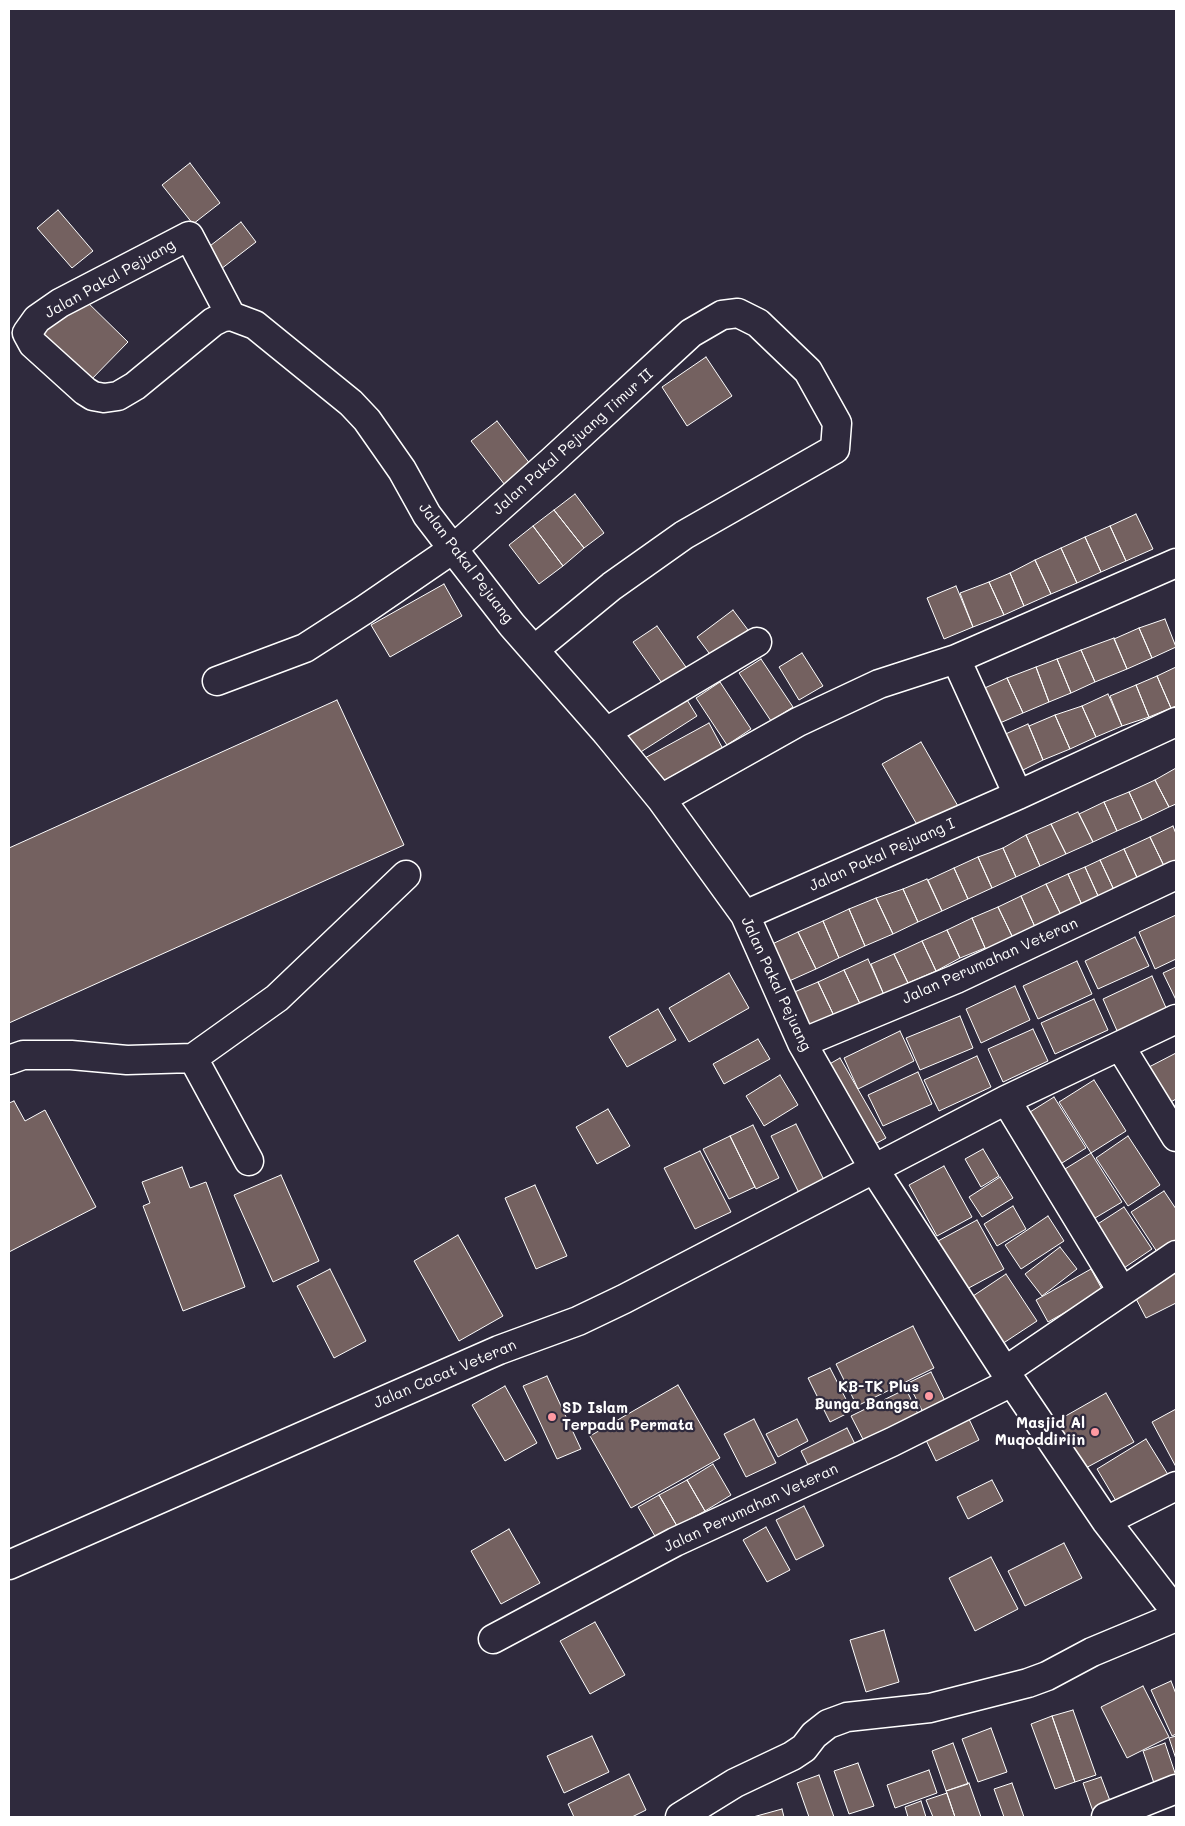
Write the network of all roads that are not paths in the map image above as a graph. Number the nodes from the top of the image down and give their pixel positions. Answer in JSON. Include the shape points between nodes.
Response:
{"nodes":[{"id":1,"x":232,"y":316,"type":"junction"},
{"id":2,"x":453,"y":549,"type":"junction"},
{"id":3,"x":1176,"y":564,"type":"edge"},
{"id":4,"x":757,"y":642,"type":"dead end"},
{"id":5,"x":534,"y":650,"type":"junction"},
{"id":6,"x":956,"y":659,"type":"junction"},
{"id":7,"x":217,"y":681,"type":"dead end"},
{"id":8,"x":1176,"y":722,"type":"edge"},
{"id":9,"x":606,"y":732,"type":"junction"},
{"id":10,"x":1018,"y":795,"type":"junction"},
{"id":11,"x":661,"y":799,"type":"junction"},
{"id":12,"x":406,"y":875,"type":"dead end"},
{"id":13,"x":1176,"y":875,"type":"edge"},
{"id":14,"x":745,"y":915,"type":"junction"},
{"id":15,"x":1176,"y":1019,"type":"edge"},
{"id":16,"x":802,"y":1043,"type":"junction"},
{"id":17,"x":1120,"y":1046,"type":"junction"},
{"id":18,"x":193,"y":1058,"type":"junction"},
{"id":19,"x":9,"y":1060,"type":"edge"},
{"id":20,"x":1006,"y":1100,"type":"junction"},
{"id":21,"x":1176,"y":1137,"type":"edge"},
{"id":22,"x":249,"y":1161,"type":"dead end"},
{"id":23,"x":874,"y":1169,"type":"junction"},
{"id":24,"x":1176,"y":1255,"type":"edge"},
{"id":25,"x":1122,"y":1291,"type":"junction"},
{"id":26,"x":1009,"y":1377,"type":"junction"},
{"id":27,"x":1176,"y":1486,"type":"edge"},
{"id":28,"x":1106,"y":1521,"type":"junction"},
{"id":29,"x":9,"y":1565,"type":"edge"},
{"id":30,"x":1176,"y":1612,"type":"edge"},
{"id":31,"x":1176,"y":1618,"type":"edge"},
{"id":32,"x":493,"y":1639,"type":"dead end"},
{"id":33,"x":1176,"y":1789,"type":"edge"},
{"id":34,"x":680,"y":1817,"type":"edge"},
{"id":35,"x":1106,"y":1817,"type":"edge"}],
"edges":[{"from":1,"to":1,"type":"street","name":"Jalan Pakal Pejuang","via":[[213,322],[134,386],[118,396],[104,398],[85,391],[33,344],[27,333],[37,319],[60,303],[189,236]]},
{"from":1,"to":2,"type":"street","name":"Jalan Pakal Pejuang","via":[[255,325],[367,420],[402,470],[427,515]]},
{"from":2,"to":5,"type":"street","name":"Jalan Pakal Pejuang"},
{"from":2,"to":5,"type":"street","name":"Jalan Pakal Pejuang Timur II","via":[[692,333],[722,315],[738,313],[758,323],[808,371],[837,423],[835,449],[684,535],[612,586]]},
{"from":2,"to":7,"type":"street","name":"Jalan Pakal Pejuang Timur II","via":[[305,648]]},
{"from":3,"to":6,"type":"street"},
{"from":4,"to":9,"type":"street"},
{"from":5,"to":9,"type":"street","name":"Jalan Pakal Pejuang"},
{"from":6,"to":10,"type":"street"},
{"from":6,"to":11,"type":"street","via":[[879,684],[827,708]]},
{"from":8,"to":10,"type":"street","name":"Jalan Pakal Pejuang I"},
{"from":9,"to":11,"type":"street","name":"Jalan Pakal Pejuang"},
{"from":10,"to":14,"type":"street","name":"Jalan Pakal Pejuang I"},
{"from":11,"to":14,"type":"street","name":"Jalan Pakal Pejuang"},
{"from":12,"to":18,"type":"street","via":[[277,998]]},
{"from":13,"to":16,"type":"street","name":"Jalan Perumahan Veteran","via":[[956,978]]},
{"from":14,"to":16,"type":"street","name":"Jalan Pakal Pejuang"},
{"from":15,"to":17,"type":"street"},
{"from":16,"to":23,"type":"street","name":"Jalan Pakal Pejuang"},
{"from":17,"to":20,"type":"street"},
{"from":17,"to":21,"type":"street"},
{"from":18,"to":19,"type":"street","via":[[127,1060],[23,1055]]},
{"from":18,"to":22,"type":"street"},
{"from":20,"to":23,"type":"street"},
{"from":20,"to":25,"type":"street"},
{"from":23,"to":26,"type":"street"},
{"from":23,"to":29,"type":"street","name":"Jalan Cacat Veteran","via":[[578,1321],[500,1350]]},
{"from":24,"to":25,"type":"street","name":"Jalan Perumahan Veteran"},
{"from":25,"to":26,"type":"street","name":"Jalan Perumahan Veteran"},
{"from":26,"to":28,"type":"street"},
{"from":26,"to":32,"type":"street","name":"Jalan Perumahan Veteran","via":[[892,1442],[675,1542]]},
{"from":27,"to":28,"type":"street"},
{"from":28,"to":30,"type":"street"},
{"from":31,"to":34,"type":"street","via":[[1092,1652],[1028,1683],[930,1708],[847,1717],[828,1724],[792,1756],[735,1782]]},
{"from":33,"to":35,"type":"street"}]}
